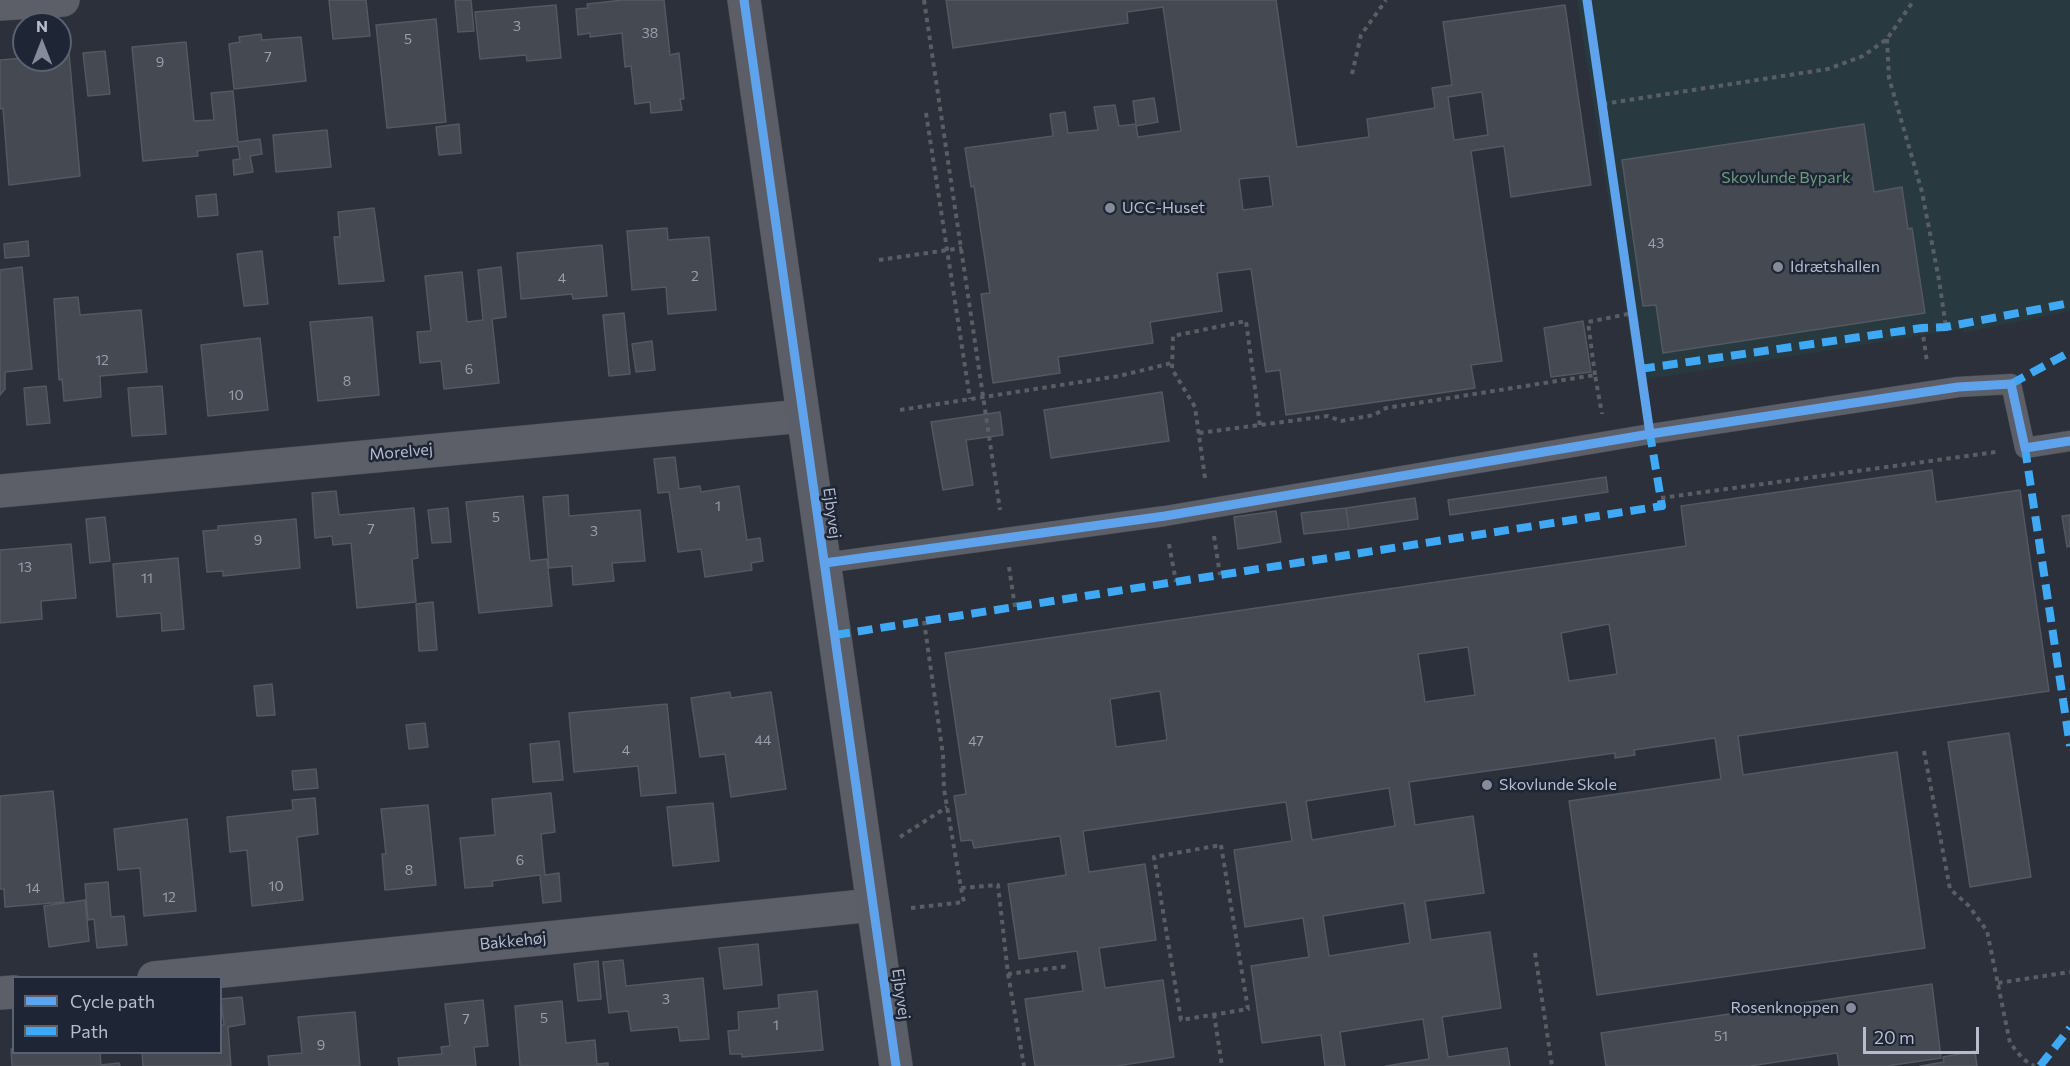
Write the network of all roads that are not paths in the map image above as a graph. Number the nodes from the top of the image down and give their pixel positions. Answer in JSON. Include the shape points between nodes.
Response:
{"nodes":[{"id":1,"x":63,"y":0,"type":"edge"},
{"id":2,"x":744,"y":0,"type":"edge"},
{"id":3,"x":0,"y":4,"type":"edge"},
{"id":4,"x":803,"y":416,"type":"junction"},
{"id":5,"x":2070,"y":441,"type":"edge"},
{"id":6,"x":0,"y":491,"type":"edge"},
{"id":7,"x":825,"y":563,"type":"junction"},
{"id":8,"x":873,"y":905,"type":"junction"},
{"id":9,"x":174,"y":976,"type":"edge"},
{"id":10,"x":896,"y":1066,"type":"edge"}],
"edges":[{"from":1,"to":3,"type":"street"},
{"from":2,"to":4,"type":"street","name":"Ejbyvej"},
{"from":4,"to":6,"type":"street","name":"Morelvej"},
{"from":4,"to":7,"type":"street","name":"Ejbyvej"},
{"from":5,"to":7,"type":"lane","via":[[2025,448],[2011,384],[1949,388],[1164,516]]},
{"from":7,"to":8,"type":"street","name":"Ejbyvej"},
{"from":8,"to":9,"type":"street","name":"Bakkehøj"},
{"from":8,"to":10,"type":"street","name":"Ejbyvej"}]}
